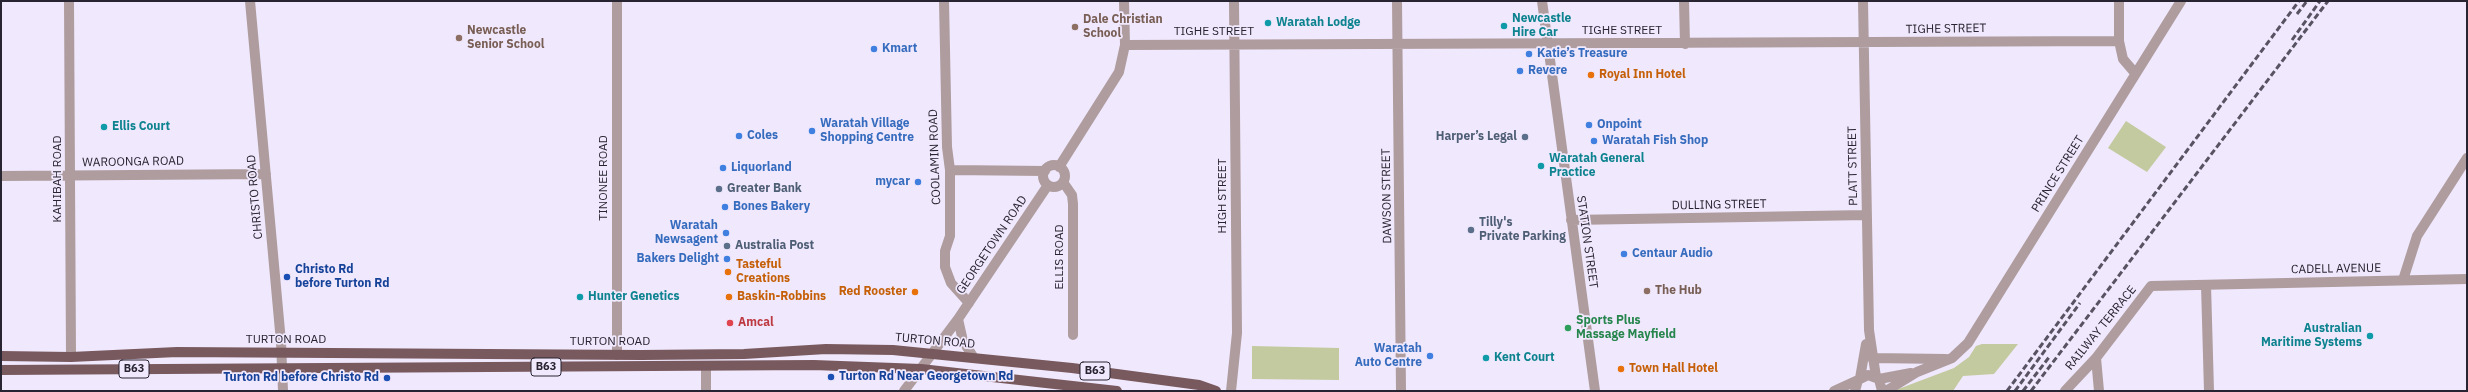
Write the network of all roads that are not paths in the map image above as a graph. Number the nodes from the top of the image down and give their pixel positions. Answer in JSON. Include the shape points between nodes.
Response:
{"nodes":[{"id":1,"x":69,"y":1,"type":"edge"},
{"id":2,"x":250,"y":1,"type":"edge"},
{"id":3,"x":617,"y":1,"type":"edge"},
{"id":4,"x":944,"y":1,"type":"edge"},
{"id":5,"x":1124,"y":1,"type":"edge"},
{"id":6,"x":1234,"y":1,"type":"edge"},
{"id":7,"x":1397,"y":1,"type":"edge"},
{"id":8,"x":1542,"y":1,"type":"edge"},
{"id":9,"x":1684,"y":1,"type":"edge"},
{"id":10,"x":1863,"y":1,"type":"edge"},
{"id":11,"x":2119,"y":1,"type":"edge"},
{"id":12,"x":2181,"y":1,"type":"edge"},
{"id":13,"x":2119,"y":41,"type":"junction"},
{"id":14,"x":1864,"y":43,"type":"junction"},
{"id":15,"x":1234,"y":44,"type":"junction"},
{"id":16,"x":1398,"y":44,"type":"junction"},
{"id":17,"x":1547,"y":44,"type":"junction"},
{"id":18,"x":1685,"y":44,"type":"junction"},
{"id":19,"x":1125,"y":45,"type":"junction"},
{"id":20,"x":2136,"y":73,"type":"junction"},
{"id":21,"x":2467,"y":158,"type":"edge"},
{"id":22,"x":1059,"y":167,"type":"junction"},
{"id":23,"x":950,"y":170,"type":"junction"},
{"id":24,"x":1045,"y":171,"type":"junction"},
{"id":25,"x":266,"y":174,"type":"junction"},
{"id":26,"x":1,"y":176,"type":"edge"},
{"id":27,"x":70,"y":176,"type":"junction"},
{"id":28,"x":1063,"y":182,"type":"junction"},
{"id":29,"x":1048,"y":185,"type":"junction"},
{"id":30,"x":1867,"y":215,"type":"junction"},
{"id":31,"x":1571,"y":220,"type":"junction"},
{"id":32,"x":2467,"y":279,"type":"edge"},
{"id":33,"x":2403,"y":280,"type":"junction"},
{"id":34,"x":2206,"y":285,"type":"junction"},
{"id":35,"x":969,"y":303,"type":"junction"},
{"id":36,"x":958,"y":319,"type":"junction"},
{"id":37,"x":1869,"y":330,"type":"junction"},
{"id":38,"x":1074,"y":335,"type":"dead end"},
{"id":39,"x":281,"y":353,"type":"junction"},
{"id":40,"x":933,"y":354,"type":"junction"},
{"id":41,"x":617,"y":355,"type":"junction"},
{"id":42,"x":1,"y":356,"type":"edge"},
{"id":43,"x":71,"y":357,"type":"junction"},
{"id":44,"x":974,"y":358,"type":"junction"},
{"id":45,"x":1872,"y":358,"type":"junction"},
{"id":46,"x":1952,"y":358,"type":"junction"},
{"id":47,"x":2096,"y":358,"type":"junction"},
{"id":48,"x":706,"y":366,"type":"junction"},
{"id":49,"x":282,"y":368,"type":"junction"},
{"id":50,"x":921,"y":369,"type":"junction"},
{"id":51,"x":1,"y":370,"type":"edge"},
{"id":52,"x":1917,"y":372,"type":"junction"},
{"id":53,"x":1877,"y":378,"type":"junction"},
{"id":54,"x":1859,"y":379,"type":"junction"},
{"id":55,"x":1095,"y":390,"type":"edge"},
{"id":56,"x":283,"y":391,"type":"edge"},
{"id":57,"x":706,"y":391,"type":"edge"},
{"id":58,"x":904,"y":391,"type":"edge"},
{"id":59,"x":1117,"y":391,"type":"edge"},
{"id":60,"x":1216,"y":391,"type":"edge"},
{"id":61,"x":1231,"y":391,"type":"edge"},
{"id":62,"x":1401,"y":391,"type":"edge"},
{"id":63,"x":1595,"y":391,"type":"edge"},
{"id":64,"x":1834,"y":391,"type":"edge"},
{"id":65,"x":1855,"y":391,"type":"edge"},
{"id":66,"x":1882,"y":391,"type":"edge"},
{"id":67,"x":1886,"y":391,"type":"edge"},
{"id":68,"x":2065,"y":391,"type":"edge"},
{"id":69,"x":2099,"y":391,"type":"edge"},
{"id":70,"x":2209,"y":391,"type":"edge"}],
"edges":[{"from":1,"to":27,"type":"street","name":"KAHIBAH ROAD"},
{"from":2,"to":25,"type":"street","name":"CHRISTO ROAD"},
{"from":3,"to":41,"type":"street","name":"TINONEE ROAD"},
{"from":4,"to":23,"type":"street","name":"COOLAMIN ROAD","via":[[947,147]]},
{"from":5,"to":19,"type":"street"},
{"from":6,"to":15,"type":"street","name":"HIGH STREET"},
{"from":7,"to":16,"type":"street","name":"DAWSON STREET"},
{"from":8,"to":17,"type":"street","name":"STATION STREET"},
{"from":9,"to":18,"type":"street"},
{"from":10,"to":14,"type":"street","name":"PLATT STREET"},
{"from":11,"to":13,"type":"street"},
{"from":12,"to":20,"type":"street","name":"PRINCE STREET"},
{"from":13,"to":14,"type":"street","name":"TIGHE STREET"},
{"from":13,"to":20,"type":"street","via":[[2122,59]]},
{"from":14,"to":18,"type":"street","name":"TIGHE STREET"},
{"from":14,"to":30,"type":"street","name":"PLATT STREET"},
{"from":15,"to":16,"type":"street","name":"TIGHE STREET"},
{"from":15,"to":19,"type":"street","name":"TIGHE STREET"},
{"from":15,"to":61,"type":"street","name":"HIGH STREET","via":[[1237,333]]},
{"from":16,"to":17,"type":"street","name":"TIGHE STREET"},
{"from":16,"to":62,"type":"street","name":"DAWSON STREET"},
{"from":17,"to":18,"type":"street","name":"TIGHE STREET"},
{"from":17,"to":31,"type":"street","name":"STATION STREET"},
{"from":19,"to":22,"type":"street","via":[[1116,76]]},
{"from":20,"to":46,"type":"street","name":"PRINCE STREET","via":[[1971,340]]},
{"from":21,"to":33,"type":"street","via":[[2417,236]]},
{"from":22,"to":24,"type":"street","via":[[1050,166]]},
{"from":22,"to":28,"type":"street","via":[[1064,172]]},
{"from":23,"to":24,"type":"street"},
{"from":23,"to":35,"type":"street","name":"COOLAMIN ROAD","via":[[950,236],[945,251],[945,267],[951,283]]},
{"from":24,"to":29,"type":"street","via":[[1044,179]]},
{"from":25,"to":27,"type":"street","name":"WAROONGA ROAD"},
{"from":25,"to":39,"type":"street","name":"CHRISTO ROAD"},
{"from":26,"to":27,"type":"street","name":"WAROONGA ROAD"},
{"from":27,"to":43,"type":"street","name":"KAHIBAH ROAD"},
{"from":28,"to":29,"type":"street","via":[[1056,187]]},
{"from":28,"to":38,"type":"street","name":"ELLIS ROAD","via":[[1072,195],[1073,204]]},
{"from":29,"to":35,"type":"street","name":"GEORGETOWN ROAD"},
{"from":30,"to":31,"type":"street","name":"DULLING STREET"},
{"from":30,"to":37,"type":"street","name":"PLATT STREET"},
{"from":31,"to":63,"type":"street","name":"STATION STREET"},
{"from":32,"to":33,"type":"street","name":"CADELL AVENUE"},
{"from":33,"to":34,"type":"street","name":"CADELL AVENUE"},
{"from":34,"to":47,"type":"street","name":"RAILWAY TERRACE","via":[[2151,286]]},
{"from":34,"to":70,"type":"street"},
{"from":35,"to":36,"type":"street","name":"GEORGETOWN ROAD"},
{"from":36,"to":40,"type":"street","name":"GEORGETOWN ROAD"},
{"from":36,"to":44,"type":"street","via":[[963,342]]},
{"from":37,"to":45,"type":"street","name":"PLATT STREET"},
{"from":37,"to":54,"type":"street","name":"PLATT STREET"},
{"from":39,"to":41,"type":"main road","name":"TURTON ROAD","number":"B63","via":[[446,356]]},
{"from":39,"to":43,"type":"main road","name":"TURTON ROAD","number":"B63","via":[[177,352]]},
{"from":39,"to":49,"type":"street","name":"CHRISTO ROAD"},
{"from":40,"to":41,"type":"main road","name":"TURTON ROAD","number":"B63","via":[[826,348],[744,354]]},
{"from":40,"to":44,"type":"main road","name":"TURTON ROAD","number":"B63"},
{"from":40,"to":50,"type":"street","name":"GEORGETOWN ROAD"},
{"from":42,"to":43,"type":"main road","name":"TURTON ROAD","number":"B63"},
{"from":44,"to":60,"type":"main road","name":"TURTON ROAD","number":"B63","via":[[1199,385]]},
{"from":45,"to":46,"type":"street"},
{"from":45,"to":53,"type":"street","name":"PLATT STREET"},
{"from":46,"to":52,"type":"street","name":"PRINCE STREET"},
{"from":47,"to":68,"type":"street","name":"RAILWAY TERRACE"},
{"from":47,"to":69,"type":"street"},
{"from":48,"to":49,"type":"main road","name":"TURTON ROAD","number":"B63"},
{"from":48,"to":50,"type":"main road","name":"TURTON ROAD","number":"B63","via":[[814,364]]},
{"from":48,"to":57,"type":"street"},
{"from":49,"to":51,"type":"main road","name":"TURTON ROAD","number":"B63"},
{"from":49,"to":56,"type":"street","name":"CHRISTO ROAD"},
{"from":50,"to":55,"type":"main road","name":"TURTON ROAD","number":"B63"},
{"from":50,"to":58,"type":"street","name":"GEORGETOWN ROAD"},
{"from":52,"to":53,"type":"street","name":"PRINCE STREET"},
{"from":52,"to":67,"type":"street","name":"PRINCE STREET"},
{"from":53,"to":54,"type":"street","name":"PRINCE STREET","via":[[1868,375]]},
{"from":53,"to":66,"type":"street","name":"PLATT STREET"},
{"from":54,"to":64,"type":"street"},
{"from":54,"to":65,"type":"street","name":"PLATT STREET"},
{"from":55,"to":59,"type":"main road","name":"TURTON ROAD","number":"B63"}]}
